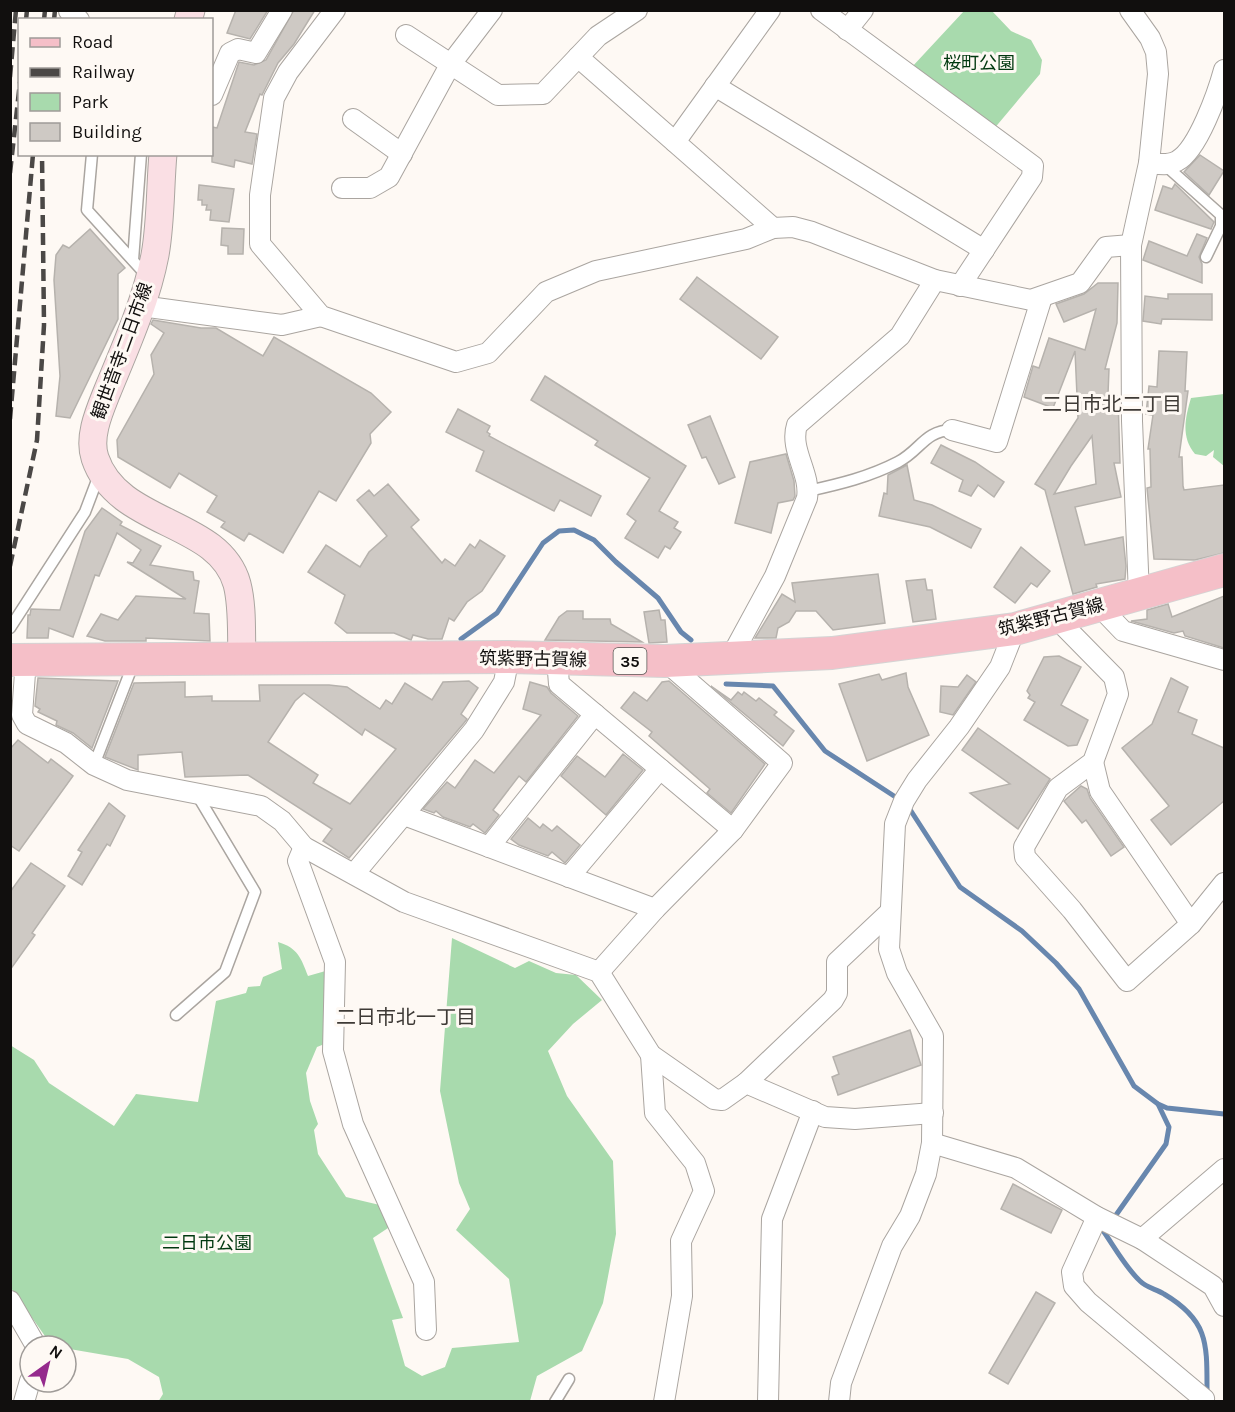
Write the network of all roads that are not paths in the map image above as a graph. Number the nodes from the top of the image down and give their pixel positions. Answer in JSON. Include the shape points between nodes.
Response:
{"nodes":[{"id":1,"x":282,"y":10,"type":"edge"},
{"id":2,"x":335,"y":10,"type":"edge"},
{"id":3,"x":492,"y":10,"type":"edge"},
{"id":4,"x":637,"y":10,"type":"edge"},
{"id":5,"x":770,"y":10,"type":"edge"},
{"id":6,"x":821,"y":10,"type":"edge"},
{"id":7,"x":863,"y":10,"type":"edge"},
{"id":8,"x":1130,"y":10,"type":"edge"},
{"id":9,"x":847,"y":30,"type":"junction"},
{"id":10,"x":406,"y":35,"type":"dead end"},
{"id":11,"x":578,"y":57,"type":"junction"},
{"id":12,"x":450,"y":65,"type":"junction"},
{"id":13,"x":1224,"y":70,"type":"edge"},
{"id":14,"x":715,"y":86,"type":"junction"},
{"id":15,"x":213,"y":93,"type":"edge"},
{"id":16,"x":353,"y":119,"type":"dead end"},
{"id":17,"x":675,"y":142,"type":"junction"},
{"id":18,"x":402,"y":154,"type":"junction"},
{"id":19,"x":92,"y":156,"type":"edge"},
{"id":20,"x":141,"y":156,"type":"edge"},
{"id":21,"x":163,"y":156,"type":"edge"},
{"id":22,"x":1157,"y":164,"type":"junction"},
{"id":23,"x":342,"y":188,"type":"dead end"},
{"id":24,"x":1223,"y":227,"type":"edge"},
{"id":25,"x":773,"y":228,"type":"junction"},
{"id":26,"x":1131,"y":245,"type":"junction"},
{"id":27,"x":984,"y":250,"type":"junction"},
{"id":28,"x":1206,"y":257,"type":"dead end"},
{"id":29,"x":141,"y":269,"type":"junction"},
{"id":30,"x":935,"y":280,"type":"junction"},
{"id":31,"x":960,"y":286,"type":"junction"},
{"id":32,"x":1042,"y":297,"type":"junction"},
{"id":33,"x":141,"y":306,"type":"junction"},
{"id":34,"x":321,"y":316,"type":"junction"},
{"id":35,"x":952,"y":430,"type":"joint"},
{"id":36,"x":100,"y":472,"type":"junction"},
{"id":37,"x":808,"y":491,"type":"junction"},
{"id":38,"x":1224,"y":570,"type":"edge"},
{"id":39,"x":1139,"y":595,"type":"junction"},
{"id":40,"x":1099,"y":606,"type":"junction"},
{"id":41,"x":1056,"y":618,"type":"junction"},
{"id":42,"x":10,"y":628,"type":"edge"},
{"id":43,"x":1015,"y":629,"type":"junction"},
{"id":44,"x":243,"y":657,"type":"junction"},
{"id":45,"x":509,"y":657,"type":"junction"},
{"id":46,"x":731,"y":657,"type":"junction"},
{"id":47,"x":135,"y":658,"type":"junction"},
{"id":48,"x":18,"y":659,"type":"edge"},
{"id":49,"x":558,"y":659,"type":"junction"},
{"id":50,"x":1224,"y":660,"type":"edge"},
{"id":51,"x":665,"y":662,"type":"junction"},
{"id":52,"x":595,"y":714,"type":"junction"},
{"id":53,"x":1093,"y":762,"type":"junction"},
{"id":54,"x":94,"y":765,"type":"junction"},
{"id":55,"x":660,"y":769,"type":"junction"},
{"id":56,"x":196,"y":792,"type":"junction"},
{"id":57,"x":404,"y":815,"type":"junction"},
{"id":58,"x":733,"y":830,"type":"junction"},
{"id":59,"x":304,"y":847,"type":"junction"},
{"id":60,"x":489,"y":847,"type":"junction"},
{"id":61,"x":354,"y":874,"type":"junction"},
{"id":62,"x":569,"y":877,"type":"junction"},
{"id":63,"x":1224,"y":883,"type":"edge"},
{"id":64,"x":655,"y":909,"type":"junction"},
{"id":65,"x":890,"y":912,"type":"junction"},
{"id":66,"x":1191,"y":924,"type":"junction"},
{"id":67,"x":599,"y":972,"type":"junction"},
{"id":68,"x":176,"y":1015,"type":"dead end"},
{"id":69,"x":651,"y":1055,"type":"junction"},
{"id":70,"x":746,"y":1083,"type":"junction"},
{"id":71,"x":813,"y":1112,"type":"junction"},
{"id":72,"x":933,"y":1113,"type":"junction"},
{"id":73,"x":932,"y":1143,"type":"junction"},
{"id":74,"x":1224,"y":1169,"type":"edge"},
{"id":75,"x":1097,"y":1217,"type":"junction"},
{"id":76,"x":1142,"y":1239,"type":"junction"},
{"id":77,"x":1222,"y":1297,"type":"edge"},
{"id":78,"x":10,"y":1301,"type":"edge"},
{"id":79,"x":426,"y":1330,"type":"dead end"},
{"id":80,"x":29,"y":1334,"type":"edge"},
{"id":81,"x":569,"y":1379,"type":"dead end"},
{"id":82,"x":555,"y":1401,"type":"edge"},
{"id":83,"x":664,"y":1401,"type":"edge"},
{"id":84,"x":768,"y":1401,"type":"edge"},
{"id":85,"x":839,"y":1401,"type":"edge"},
{"id":86,"x":1203,"y":1401,"type":"edge"}],
"edges":[{"from":1,"to":15,"type":"street","via":[[256,53],[238,49],[230,53]]},
{"from":2,"to":34,"type":"street","via":[[288,72],[274,98],[260,195],[260,244]]},
{"from":3,"to":12,"type":"street"},
{"from":4,"to":11,"type":"street","via":[[598,36]]},
{"from":5,"to":14,"type":"street"},
{"from":6,"to":9,"type":"street"},
{"from":7,"to":9,"type":"street"},
{"from":8,"to":22,"type":"street","via":[[1156,52]]},
{"from":9,"to":27,"type":"street","via":[[1033,166],[1032,177]]},
{"from":10,"to":12,"type":"street"},
{"from":11,"to":12,"type":"street","via":[[543,94],[498,95]]},
{"from":11,"to":17,"type":"street"},
{"from":12,"to":18,"type":"street"},
{"from":13,"to":22,"type":"street","via":[[1205,123],[1178,161]]},
{"from":14,"to":17,"type":"street"},
{"from":14,"to":27,"type":"street"},
{"from":16,"to":18,"type":"street"},
{"from":17,"to":25,"type":"street"},
{"from":18,"to":23,"type":"street","via":[[384,182],[362,190]]},
{"from":19,"to":29,"type":"lane","via":[[87,210]]},
{"from":20,"to":29,"type":"lane"},
{"from":21,"to":29,"type":"main road","name":"観世音寺二日市線","via":[[155,254]]},
{"from":22,"to":24,"type":"lane","via":[[1221,215]]},
{"from":22,"to":26,"type":"street"},
{"from":24,"to":28,"type":"lane"},
{"from":25,"to":30,"type":"street","via":[[793,227],[812,232]]},
{"from":25,"to":34,"type":"street","via":[[746,239],[606,268],[546,292],[488,353],[456,362]]},
{"from":26,"to":32,"type":"street","via":[[1106,247],[1080,283]]},
{"from":26,"to":39,"type":"street","via":[[1132,421]]},
{"from":27,"to":31,"type":"street"},
{"from":29,"to":33,"type":"main road","name":"観世音寺二日市線"},
{"from":30,"to":31,"type":"street"},
{"from":30,"to":37,"type":"street","via":[[900,336],[797,425],[793,436]]},
{"from":31,"to":32,"type":"street","via":[[1031,300]]},
{"from":32,"to":35,"type":"street","via":[[997,442]]},
{"from":33,"to":34,"type":"street","via":[[282,325]]},
{"from":33,"to":36,"type":"main road","name":"観世音寺二日市線","via":[[95,425],[94,456]]},
{"from":35,"to":37,"type":"lane","via":[[936,430],[898,462],[852,482]]},
{"from":36,"to":42,"type":"lane","via":[[85,512]]},
{"from":36,"to":44,"type":"main road","via":[[124,499],[200,540],[223,558],[237,585]]},
{"from":37,"to":46,"type":"street","via":[[775,576]]},
{"from":38,"to":39,"type":"main road","name":"筑紫野古賀線","number":"35"},
{"from":39,"to":40,"type":"main road","name":"筑紫野古賀線","number":"35"},
{"from":40,"to":41,"type":"main road","name":"筑紫野古賀線","number":"35"},
{"from":40,"to":50,"type":"street","via":[[1123,631]]},
{"from":41,"to":43,"type":"main road","name":"筑紫野古賀線","number":"35"},
{"from":41,"to":53,"type":"street","via":[[1114,677],[1117,686],[1116,700]]},
{"from":43,"to":46,"type":"main road","name":"筑紫野古賀線","number":"35","via":[[832,653]]},
{"from":43,"to":65,"type":"street","via":[[1000,667],[904,801],[895,824]]},
{"from":44,"to":45,"type":"main road","name":"筑紫野古賀線","number":"35"},
{"from":44,"to":47,"type":"main road","name":"筑紫野古賀線","number":"35"},
{"from":45,"to":49,"type":"main road","name":"筑紫野古賀線","number":"35"},
{"from":45,"to":57,"type":"street","via":[[504,682],[474,730]]},
{"from":46,"to":51,"type":"main road","name":"筑紫野古賀線","number":"35"},
{"from":47,"to":48,"type":"main road","name":"筑紫野古賀線","number":"35"},
{"from":47,"to":54,"type":"lane"},
{"from":48,"to":54,"type":"street","via":[[22,715],[27,724],[66,742]]},
{"from":49,"to":51,"type":"main road","name":"筑紫野古賀線","number":"35"},
{"from":49,"to":52,"type":"street","via":[[559,684]]},
{"from":51,"to":58,"type":"street","via":[[782,762]]},
{"from":52,"to":55,"type":"street"},
{"from":52,"to":60,"type":"street"},
{"from":53,"to":66,"type":"street","via":[[1100,791]]},
{"from":53,"to":66,"type":"street","via":[[1058,788],[1023,847],[1025,857],[1127,981]]},
{"from":54,"to":56,"type":"street","via":[[127,780]]},
{"from":55,"to":58,"type":"street"},
{"from":55,"to":62,"type":"street"},
{"from":56,"to":59,"type":"street","via":[[261,806],[282,820]]},
{"from":56,"to":68,"type":"lane","via":[[255,892],[225,972]]},
{"from":57,"to":60,"type":"street"},
{"from":57,"to":61,"type":"street"},
{"from":58,"to":64,"type":"street"},
{"from":59,"to":61,"type":"street"},
{"from":59,"to":79,"type":"street","via":[[298,861],[335,962],[333,1051],[353,1124],[424,1282]]},
{"from":60,"to":62,"type":"street"},
{"from":61,"to":67,"type":"street","via":[[404,902]]},
{"from":62,"to":64,"type":"street"},
{"from":63,"to":66,"type":"street"},
{"from":64,"to":67,"type":"street"},
{"from":65,"to":70,"type":"street","via":[[837,962],[837,993],[833,1000]]},
{"from":65,"to":72,"type":"street","via":[[891,960],[933,1036]]},
{"from":67,"to":69,"type":"street"},
{"from":69,"to":70,"type":"street","via":[[714,1099],[722,1100]]},
{"from":69,"to":83,"type":"street","via":[[655,1113],[695,1163],[704,1191],[681,1241],[682,1296]]},
{"from":70,"to":71,"type":"street"},
{"from":71,"to":72,"type":"street","via":[[843,1119]]},
{"from":71,"to":84,"type":"street","via":[[772,1219]]},
{"from":72,"to":73,"type":"street"},
{"from":73,"to":75,"type":"street","via":[[1016,1168]]},
{"from":73,"to":85,"type":"street","via":[[926,1174],[910,1216],[892,1246],[841,1383]]},
{"from":74,"to":76,"type":"street"},
{"from":75,"to":76,"type":"street"},
{"from":75,"to":86,"type":"street","via":[[1072,1272],[1074,1286]]},
{"from":76,"to":77,"type":"street","via":[[1213,1286]]},
{"from":78,"to":80,"type":"street"},
{"from":81,"to":82,"type":"lane"}]}
